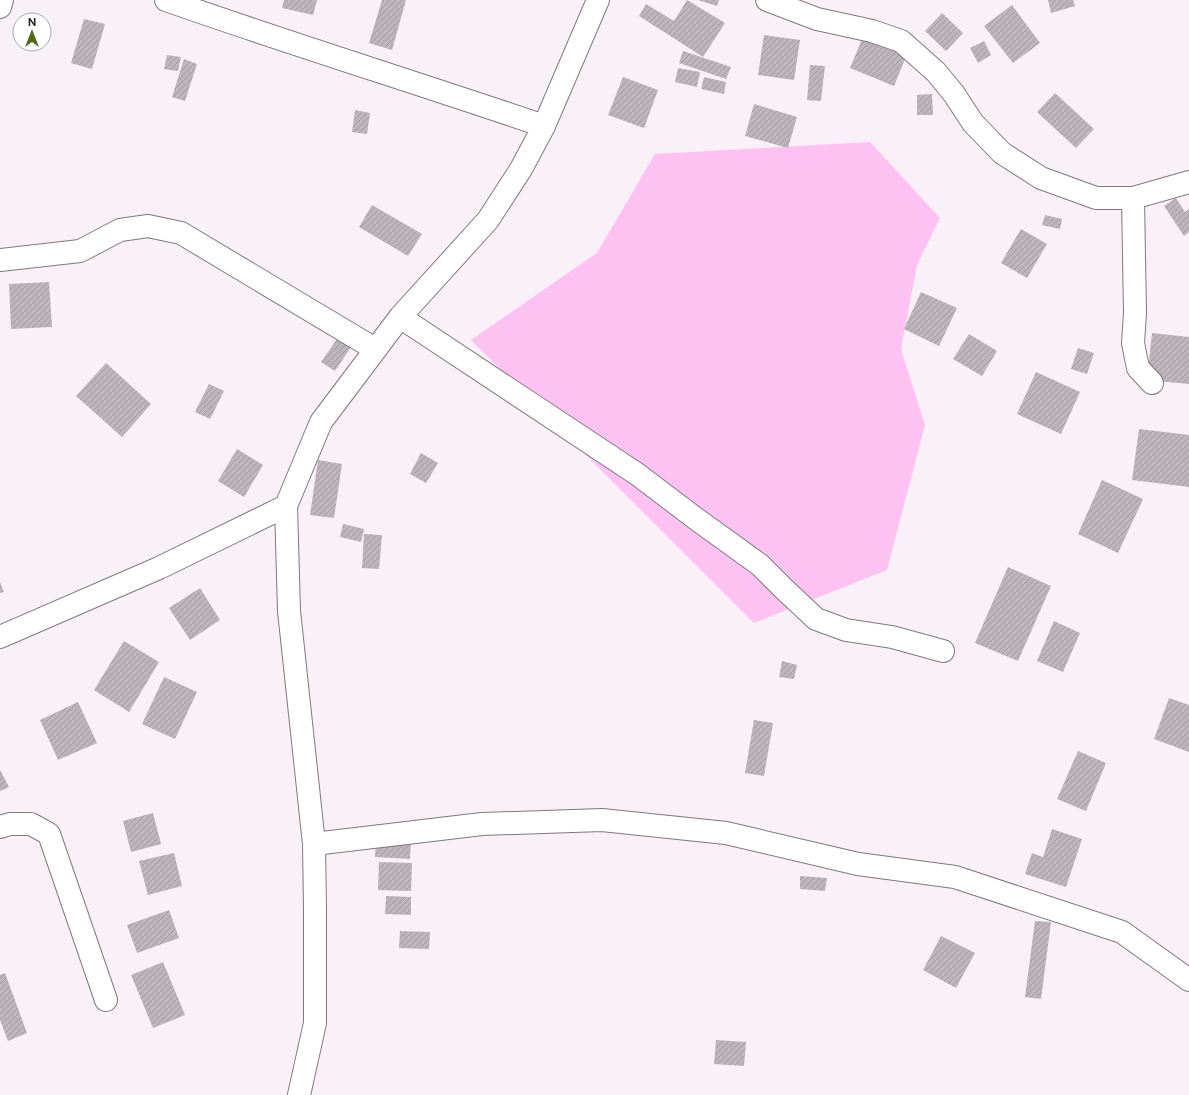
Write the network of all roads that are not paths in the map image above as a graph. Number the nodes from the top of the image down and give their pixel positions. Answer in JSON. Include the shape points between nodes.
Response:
{"nodes":[{"id":1,"x":2,"y":0,"type":"edge"},
{"id":2,"x":166,"y":0,"type":"edge"},
{"id":3,"x":598,"y":0,"type":"edge"},
{"id":4,"x":767,"y":0,"type":"edge"},
{"id":5,"x":0,"y":7,"type":"edge"},
{"id":6,"x":544,"y":126,"type":"junction"},
{"id":7,"x":1189,"y":182,"type":"edge"},
{"id":8,"x":1133,"y":198,"type":"junction"},
{"id":9,"x":0,"y":260,"type":"edge"},
{"id":10,"x":400,"y":316,"type":"junction"},
{"id":11,"x":375,"y":349,"type":"junction"},
{"id":12,"x":1152,"y":383,"type":"dead end"},
{"id":13,"x":286,"y":506,"type":"junction"},
{"id":14,"x":0,"y":637,"type":"edge"},
{"id":15,"x":943,"y":651,"type":"dead end"},
{"id":16,"x":0,"y":827,"type":"edge"},
{"id":17,"x":314,"y":844,"type":"junction"},
{"id":18,"x":1189,"y":980,"type":"edge"},
{"id":19,"x":106,"y":1000,"type":"dead end"},
{"id":20,"x":299,"y":1095,"type":"edge"}],
"edges":[{"from":1,"to":5,"type":"street"},
{"from":2,"to":6,"type":"street"},
{"from":3,"to":6,"type":"street"},
{"from":4,"to":8,"type":"street","via":[[817,19],[872,31],[901,42],[936,72],[973,123],[1002,153],[1041,178],[1096,198]]},
{"from":6,"to":10,"type":"street","via":[[488,220]]},
{"from":7,"to":8,"type":"street"},
{"from":8,"to":12,"type":"street","via":[[1133,343],[1138,368]]},
{"from":9,"to":11,"type":"street","via":[[80,251],[120,230],[148,226],[181,233]]},
{"from":10,"to":11,"type":"street"},
{"from":10,"to":15,"type":"street","via":[[637,474],[760,565],[816,619],[846,630],[892,637]]},
{"from":11,"to":13,"type":"street","via":[[321,422]]},
{"from":13,"to":14,"type":"street","via":[[159,568]]},
{"from":13,"to":17,"type":"street","via":[[289,611]]},
{"from":16,"to":19,"type":"street","via":[[10,824],[31,824],[49,834]]},
{"from":17,"to":18,"type":"street","via":[[482,824],[602,820],[726,833],[858,864],[955,877],[1122,932]]},
{"from":17,"to":20,"type":"street","via":[[315,1024]]}]}
